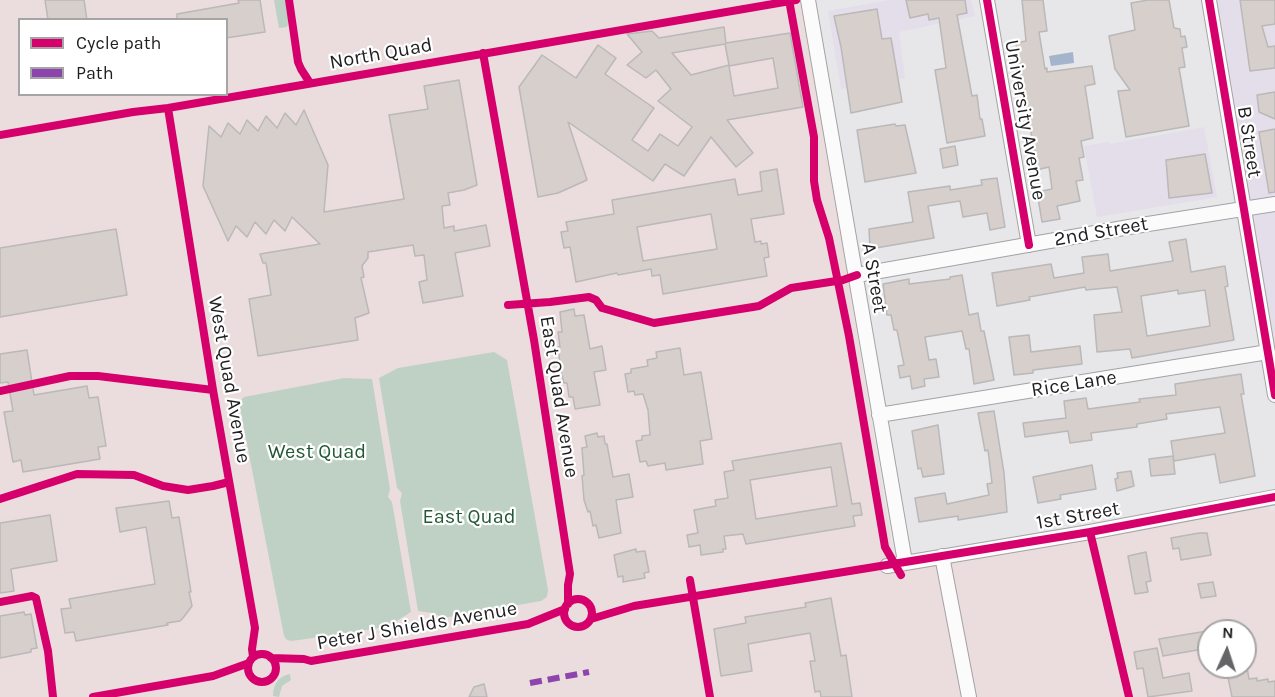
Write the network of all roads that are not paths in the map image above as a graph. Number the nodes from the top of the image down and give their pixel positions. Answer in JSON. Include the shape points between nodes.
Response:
{"nodes":[{"id":1,"x":808,"y":0,"type":"edge"},
{"id":2,"x":987,"y":0,"type":"edge"},
{"id":3,"x":1209,"y":0,"type":"edge"},
{"id":4,"x":1275,"y":204,"type":"edge"},
{"id":5,"x":1244,"y":209,"type":"junction"},
{"id":6,"x":1029,"y":245,"type":"junction"},
{"id":7,"x":857,"y":275,"type":"junction"},
{"id":8,"x":1268,"y":352,"type":"junction"},
{"id":9,"x":1275,"y":395,"type":"edge"},
{"id":10,"x":879,"y":414,"type":"junction"},
{"id":11,"x":1275,"y":497,"type":"edge"},
{"id":12,"x":942,"y":556,"type":"junction"},
{"id":13,"x":904,"y":562,"type":"junction"},
{"id":14,"x":886,"y":566,"type":"dead end"},
{"id":15,"x":969,"y":697,"type":"edge"}],
"edges":[{"from":1,"to":7,"type":"street","name":"A Street"},
{"from":2,"to":6,"type":"street","name":"University Avenue"},
{"from":3,"to":5,"type":"street","name":"B Street"},
{"from":4,"to":5,"type":"street","name":"2nd Street"},
{"from":5,"to":6,"type":"street","name":"2nd Street"},
{"from":5,"to":8,"type":"street","name":"B Street"},
{"from":6,"to":7,"type":"street","name":"2nd Street"},
{"from":7,"to":10,"type":"street","name":"A Street"},
{"from":8,"to":9,"type":"street","name":"B Street"},
{"from":8,"to":10,"type":"street","name":"Rice Lane"},
{"from":10,"to":13,"type":"street","name":"A Street"},
{"from":11,"to":12,"type":"street","name":"1st Street"},
{"from":12,"to":13,"type":"street","name":"1st Street"},
{"from":12,"to":15,"type":"street"},
{"from":13,"to":14,"type":"street","name":"1st Street"}]}
